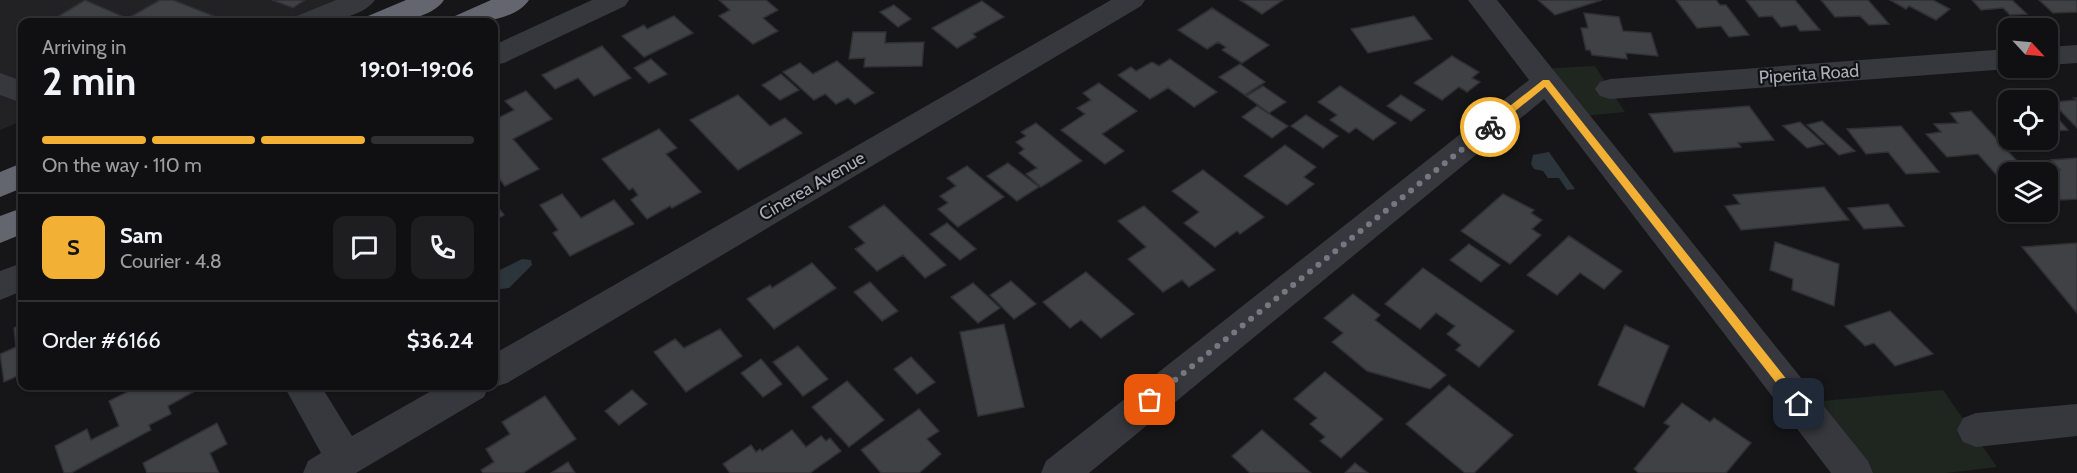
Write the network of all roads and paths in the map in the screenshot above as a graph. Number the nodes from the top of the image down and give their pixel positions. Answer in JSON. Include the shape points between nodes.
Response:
{"nodes":[{"id":1,"x":361,"y":0,"type":"edge"},
{"id":2,"x":430,"y":0,"type":"edge"},
{"id":3,"x":515,"y":0,"type":"edge"},
{"id":4,"x":563,"y":0,"type":"edge"},
{"id":5,"x":615,"y":0,"type":"edge"},
{"id":6,"x":1131,"y":0,"type":"edge"},
{"id":7,"x":1482,"y":0,"type":"edge"},
{"id":8,"x":317,"y":18,"type":"edge"},
{"id":9,"x":387,"y":18,"type":"edge"},
{"id":10,"x":474,"y":18,"type":"edge"},
{"id":11,"x":528,"y":40,"type":"junction"},
{"id":12,"x":498,"y":54,"type":"edge"},
{"id":13,"x":2077,"y":54,"type":"edge"},
{"id":14,"x":2058,"y":55,"type":"edge"},
{"id":15,"x":1998,"y":60,"type":"edge"},
{"id":16,"x":1546,"y":82,"type":"junction"},
{"id":17,"x":0,"y":83,"type":"edge"},
{"id":18,"x":1610,"y":89,"type":"dead end"},
{"id":19,"x":18,"y":91,"type":"edge"},
{"id":20,"x":18,"y":177,"type":"edge"},
{"id":21,"x":0,"y":185,"type":"edge"},
{"id":22,"x":18,"y":222,"type":"edge"},
{"id":23,"x":0,"y":230,"type":"edge"},
{"id":24,"x":18,"y":278,"type":"edge"},
{"id":25,"x":0,"y":286,"type":"edge"},
{"id":26,"x":498,"y":370,"type":"edge"},
{"id":27,"x":304,"y":390,"type":"edge"},
{"id":28,"x":464,"y":390,"type":"edge"},
{"id":29,"x":2077,"y":420,"type":"edge"},
{"id":30,"x":1976,"y":430,"type":"dead end"},
{"id":31,"x":333,"y":466,"type":"edge"},
{"id":32,"x":1060,"y":473,"type":"edge"},
{"id":33,"x":1854,"y":473,"type":"edge"}],
"edges":[{"from":1,"to":8,"type":"street"},
{"from":2,"to":9,"type":"highway"},
{"from":3,"to":10,"type":"highway"},
{"from":4,"to":11,"type":"street"},
{"from":5,"to":11,"type":"street"},
{"from":6,"to":26,"type":"street","name":"Cinerea Avenue"},
{"from":7,"to":16,"type":"street"},
{"from":11,"to":12,"type":"street"},
{"from":13,"to":14,"type":"street"},
{"from":15,"to":18,"type":"street","name":"Piperita Road"},
{"from":16,"to":32,"type":"street"},
{"from":16,"to":33,"type":"street"},
{"from":17,"to":19,"type":"street"},
{"from":20,"to":21,"type":"highway"},
{"from":22,"to":23,"type":"highway"},
{"from":24,"to":25,"type":"street"},
{"from":27,"to":31,"type":"street"},
{"from":28,"to":31,"type":"street"},
{"from":29,"to":30,"type":"street"}]}
